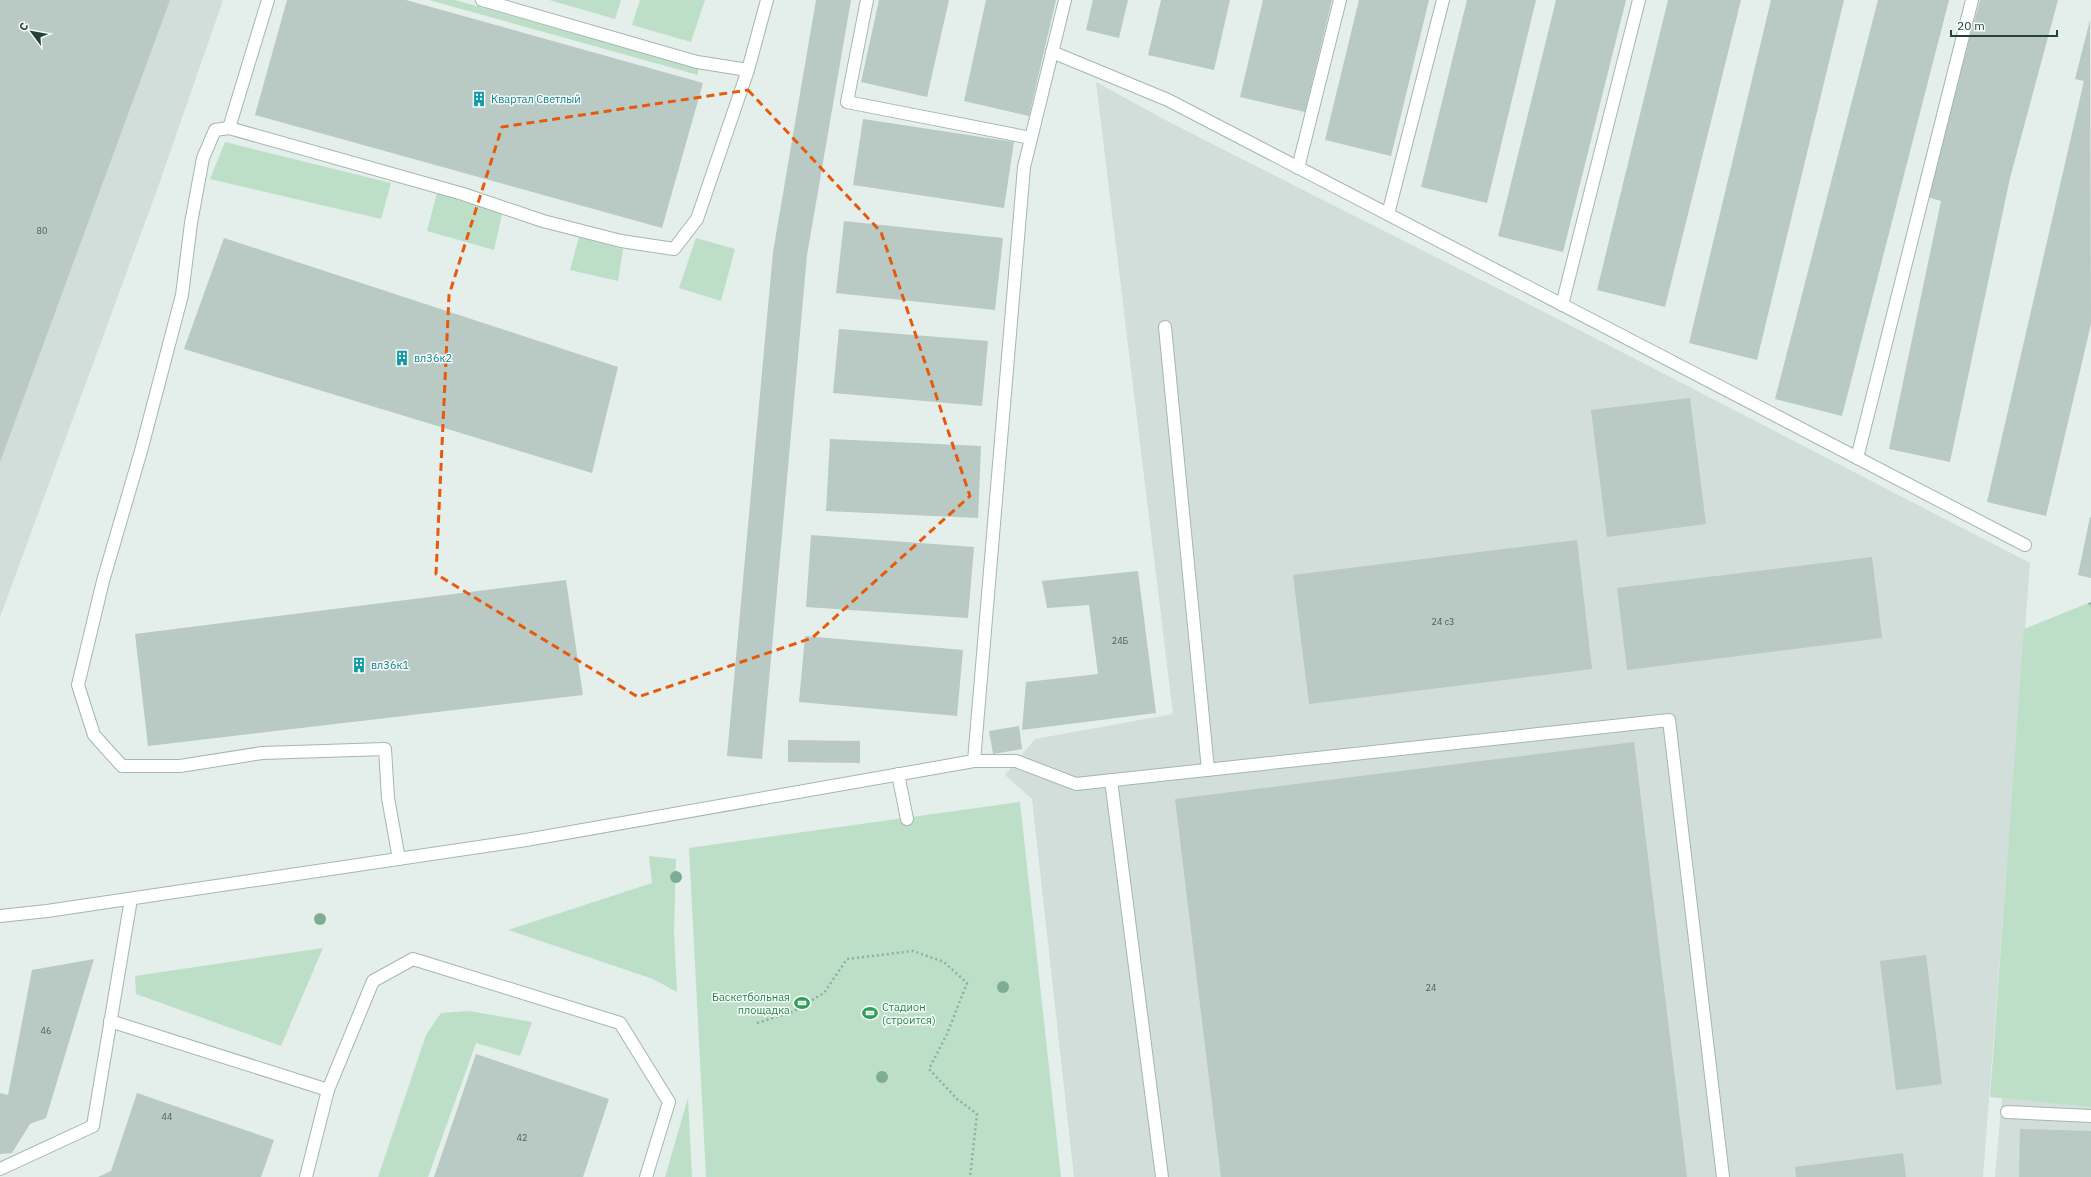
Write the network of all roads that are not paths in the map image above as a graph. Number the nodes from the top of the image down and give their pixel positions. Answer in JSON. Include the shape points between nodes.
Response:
{"nodes":[{"id":1,"x":268,"y":0,"type":"edge"},
{"id":2,"x":482,"y":0,"type":"edge"},
{"id":3,"x":767,"y":0,"type":"edge"},
{"id":4,"x":867,"y":0,"type":"edge"},
{"id":5,"x":1065,"y":0,"type":"edge"},
{"id":6,"x":1340,"y":0,"type":"edge"},
{"id":7,"x":1443,"y":0,"type":"edge"},
{"id":8,"x":1639,"y":0,"type":"edge"},
{"id":9,"x":1972,"y":0,"type":"edge"},
{"id":10,"x":1052,"y":52,"type":"junction"},
{"id":11,"x":748,"y":70,"type":"junction"},
{"id":12,"x":228,"y":128,"type":"junction"},
{"id":13,"x":1031,"y":138,"type":"junction"},
{"id":14,"x":1298,"y":168,"type":"junction"},
{"id":15,"x":1388,"y":214,"type":"junction"},
{"id":16,"x":1562,"y":305,"type":"junction"},
{"id":17,"x":1164,"y":327,"type":"dead end"},
{"id":18,"x":1857,"y":458,"type":"junction"},
{"id":19,"x":2025,"y":545,"type":"dead end"},
{"id":20,"x":974,"y":761,"type":"junction"},
{"id":21,"x":1208,"y":770,"type":"junction"},
{"id":22,"x":898,"y":774,"type":"junction"},
{"id":23,"x":1111,"y":780,"type":"junction"},
{"id":24,"x":907,"y":819,"type":"dead end"},
{"id":25,"x":399,"y":859,"type":"junction"},
{"id":26,"x":131,"y":899,"type":"junction"},
{"id":27,"x":0,"y":916,"type":"edge"},
{"id":28,"x":110,"y":1021,"type":"junction"},
{"id":29,"x":328,"y":1090,"type":"junction"},
{"id":30,"x":2007,"y":1112,"type":"dead end"},
{"id":31,"x":2091,"y":1116,"type":"edge"},
{"id":32,"x":0,"y":1169,"type":"edge"},
{"id":33,"x":306,"y":1177,"type":"edge"},
{"id":34,"x":646,"y":1177,"type":"edge"},
{"id":35,"x":1162,"y":1177,"type":"edge"},
{"id":36,"x":1723,"y":1177,"type":"edge"}],
"edges":[{"from":1,"to":12,"type":"lane"},
{"from":2,"to":11,"type":"lane","via":[[697,62]]},
{"from":3,"to":11,"type":"lane"},
{"from":4,"to":13,"type":"lane","via":[[847,102]]},
{"from":5,"to":10,"type":"lane"},
{"from":6,"to":14,"type":"lane"},
{"from":7,"to":15,"type":"lane"},
{"from":8,"to":16,"type":"lane"},
{"from":9,"to":18,"type":"lane"},
{"from":10,"to":13,"type":"lane"},
{"from":10,"to":14,"type":"lane","via":[[1168,100]]},
{"from":11,"to":12,"type":"lane","via":[[697,219],[674,249],[621,241],[543,221],[463,194]]},
{"from":12,"to":25,"type":"lane","via":[[215,130],[203,158],[191,223],[182,295],[141,451],[102,581],[78,685],[94,735],[122,766],[180,766],[262,753],[385,749],[388,798]]},
{"from":13,"to":20,"type":"lane","via":[[1024,167]]},
{"from":14,"to":15,"type":"lane"},
{"from":15,"to":16,"type":"lane"},
{"from":16,"to":18,"type":"lane"},
{"from":17,"to":21,"type":"lane"},
{"from":18,"to":19,"type":"lane"},
{"from":20,"to":22,"type":"lane"},
{"from":20,"to":23,"type":"lane","via":[[1016,761],[1076,784]]},
{"from":21,"to":23,"type":"lane"},
{"from":21,"to":36,"type":"lane","via":[[1669,720]]},
{"from":22,"to":24,"type":"lane"},
{"from":22,"to":25,"type":"lane","via":[[526,840]]},
{"from":23,"to":35,"type":"lane"},
{"from":25,"to":26,"type":"lane"},
{"from":26,"to":27,"type":"lane"},
{"from":26,"to":28,"type":"lane"},
{"from":28,"to":29,"type":"lane"},
{"from":28,"to":32,"type":"lane","via":[[93,1126]]},
{"from":29,"to":33,"type":"lane"},
{"from":29,"to":34,"type":"lane","via":[[373,981],[413,959],[620,1023],[669,1102]]},
{"from":30,"to":31,"type":"lane"}]}
